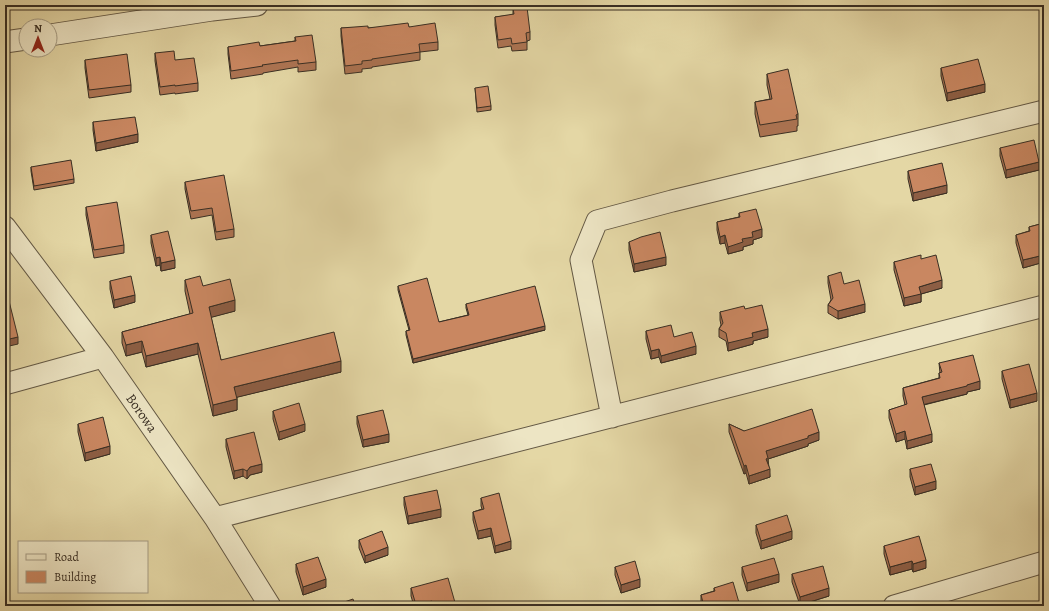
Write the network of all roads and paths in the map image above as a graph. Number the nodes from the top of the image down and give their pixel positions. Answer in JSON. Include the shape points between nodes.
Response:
{"nodes":[{"id":1,"x":257,"y":5,"type":"edge"},
{"id":2,"x":214,"y":8,"type":"edge"},
{"id":3,"x":58,"y":35,"type":"edge"},
{"id":4,"x":18,"y":40,"type":"edge"},
{"id":5,"x":5,"y":42,"type":"edge"},
{"id":6,"x":1044,"y":111,"type":"edge"},
{"id":7,"x":5,"y":228,"type":"edge"},
{"id":8,"x":1044,"y":306,"type":"edge"},
{"id":9,"x":103,"y":357,"type":"junction"},
{"id":10,"x":5,"y":384,"type":"edge"},
{"id":11,"x":612,"y":417,"type":"junction"},
{"id":12,"x":216,"y":518,"type":"junction"},
{"id":13,"x":1044,"y":562,"type":"edge"},
{"id":14,"x":270,"y":606,"type":"edge"},
{"id":15,"x":894,"y":606,"type":"edge"}],
"edges":[{"from":1,"to":2,"type":"street"},
{"from":2,"to":3,"type":"street"},
{"from":4,"to":5,"type":"street"},
{"from":6,"to":11,"type":"street","via":[[597,221],[581,260]]},
{"from":7,"to":9,"type":"street","name":"Borowa"},
{"from":8,"to":11,"type":"street"},
{"from":9,"to":10,"type":"street"},
{"from":9,"to":12,"type":"street","name":"Borowa"},
{"from":11,"to":12,"type":"street"},
{"from":12,"to":14,"type":"street","name":"Borowa"},
{"from":13,"to":15,"type":"street"}]}
